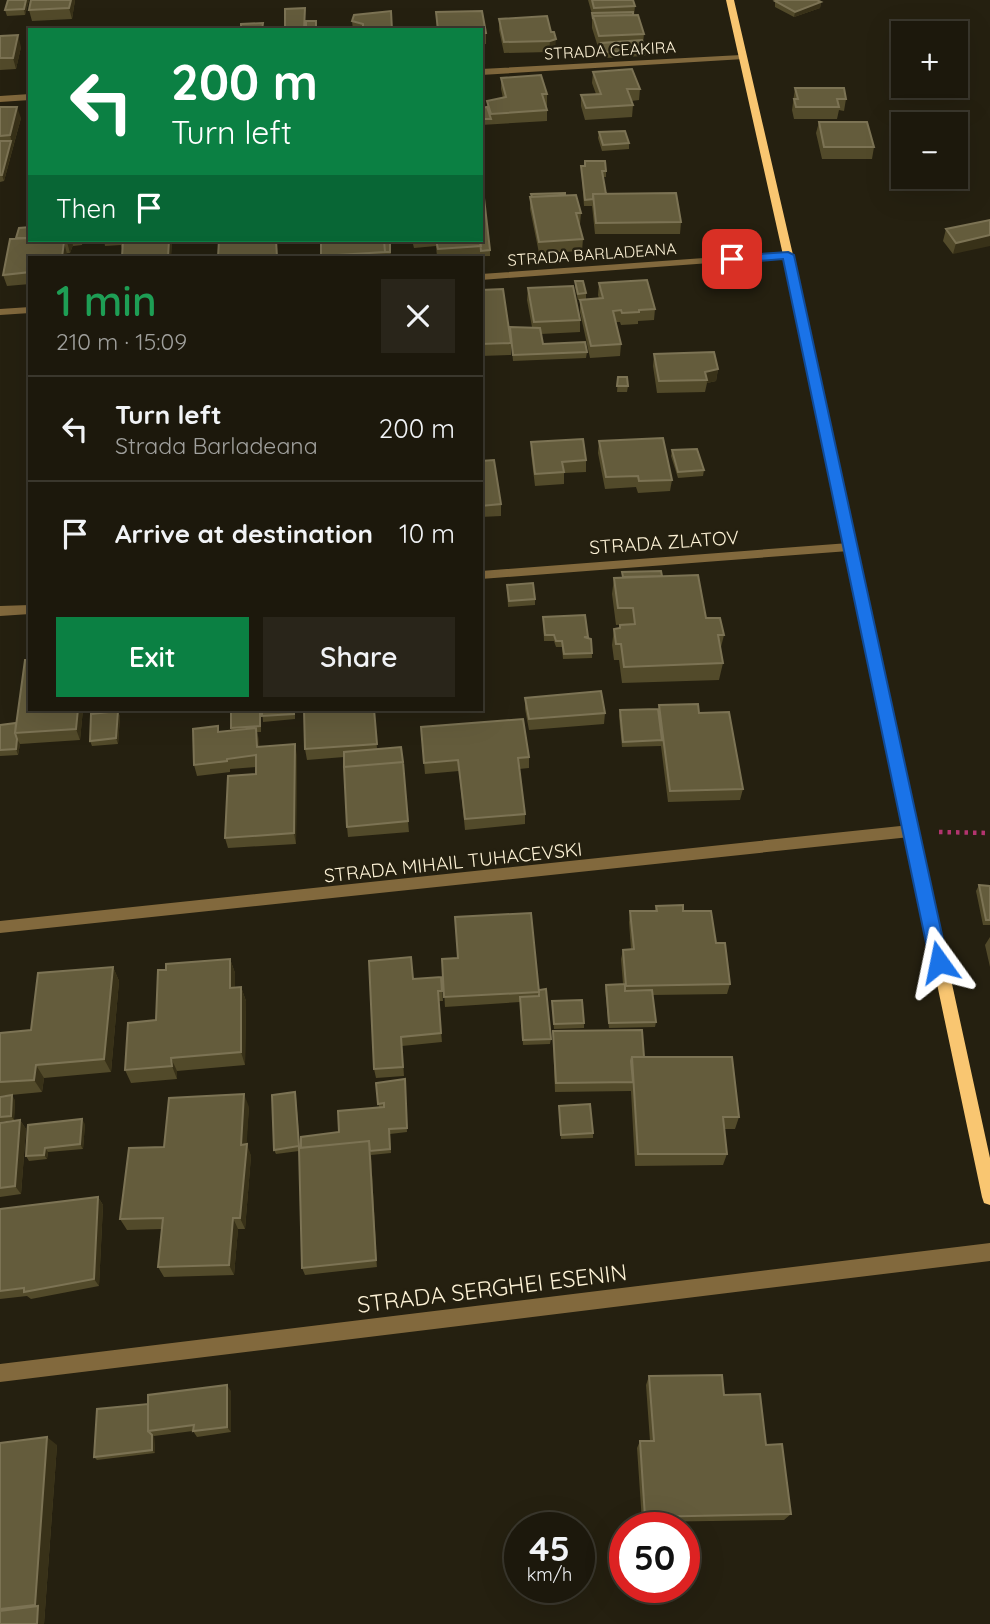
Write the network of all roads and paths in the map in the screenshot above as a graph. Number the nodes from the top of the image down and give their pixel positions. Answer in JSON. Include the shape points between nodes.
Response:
{"nodes":[{"id":1,"x":730,"y":0,"type":"edge"},
{"id":2,"x":741,"y":57,"type":"junction"},
{"id":3,"x":483,"y":72,"type":"edge"},
{"id":4,"x":28,"y":97,"type":"edge"},
{"id":5,"x":0,"y":99,"type":"edge"},
{"id":6,"x":788,"y":255,"type":"junction"},
{"id":7,"x":483,"y":277,"type":"edge"},
{"id":8,"x":28,"y":310,"type":"edge"},
{"id":9,"x":0,"y":312,"type":"edge"},
{"id":10,"x":849,"y":547,"type":"junction"},
{"id":11,"x":483,"y":575,"type":"edge"},
{"id":12,"x":28,"y":609,"type":"edge"},
{"id":13,"x":0,"y":611,"type":"edge"},
{"id":14,"x":910,"y":831,"type":"junction"},
{"id":15,"x":990,"y":833,"type":"edge"},
{"id":16,"x":0,"y":928,"type":"edge"},
{"id":17,"x":990,"y":1197,"type":"edge"},
{"id":18,"x":990,"y":1252,"type":"edge"},
{"id":19,"x":0,"y":1373,"type":"edge"}],
"edges":[{"from":1,"to":2,"type":"main road"},
{"from":2,"to":3,"type":"street","name":"STRADA CEAKIRA"},
{"from":2,"to":6,"type":"main road"},
{"from":4,"to":5,"type":"street"},
{"from":6,"to":7,"type":"street","name":"STRADA BARLADEANA"},
{"from":6,"to":10,"type":"main road"},
{"from":8,"to":9,"type":"street"},
{"from":10,"to":11,"type":"street","name":"STRADA ZLATOV"},
{"from":10,"to":14,"type":"main road"},
{"from":12,"to":13,"type":"street"},
{"from":14,"to":15,"type":"path"},
{"from":14,"to":16,"type":"street","name":"STRADA MIHAIL TUHACEVSKI"},
{"from":14,"to":17,"type":"main road"},
{"from":18,"to":19,"type":"street","name":"STRADA SERGHEI ESENIN"}]}
